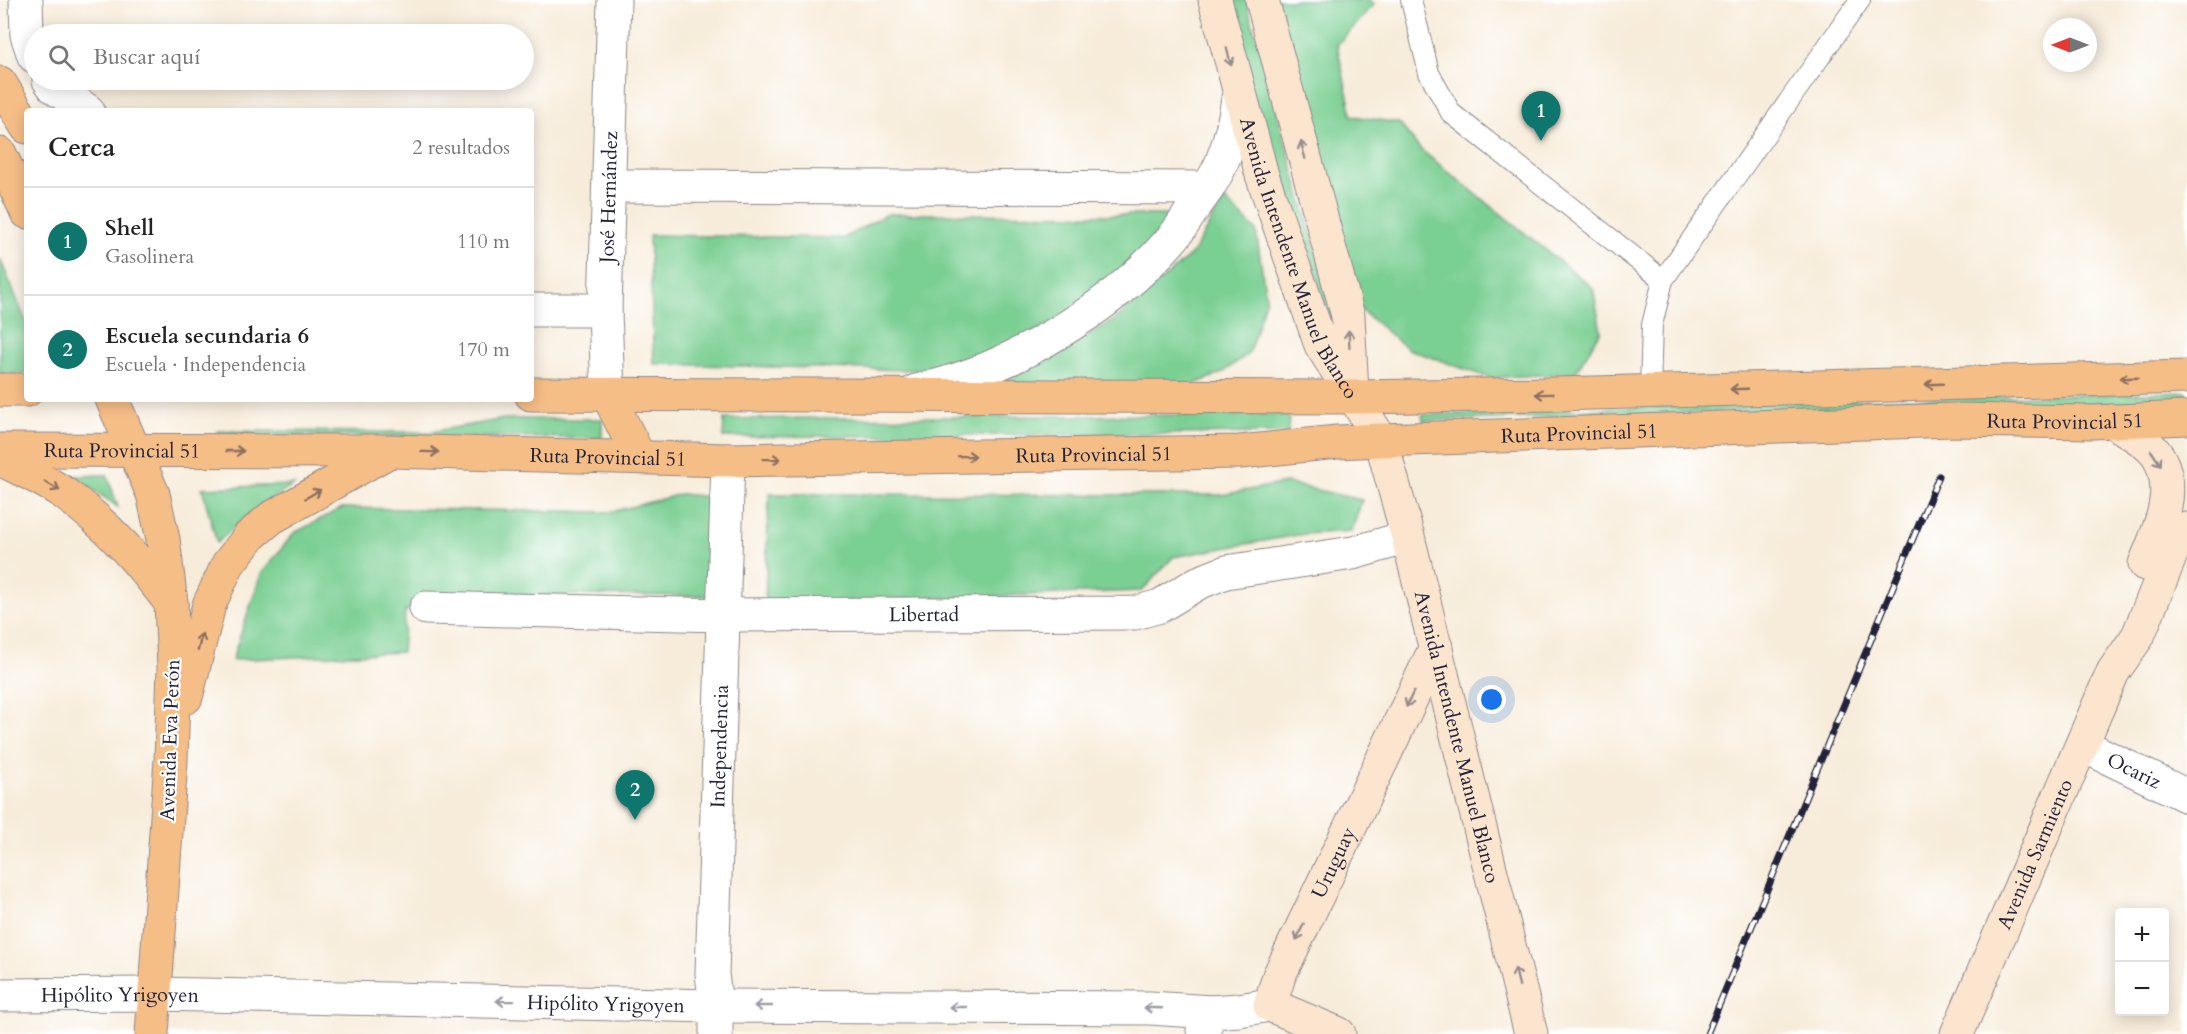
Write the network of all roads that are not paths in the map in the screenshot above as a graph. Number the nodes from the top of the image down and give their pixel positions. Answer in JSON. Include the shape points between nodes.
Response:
{"nodes":[{"id":1,"x":26,"y":0,"type":"edge"},
{"id":2,"x":614,"y":0,"type":"edge"},
{"id":3,"x":1215,"y":0,"type":"edge"},
{"id":4,"x":1262,"y":0,"type":"edge"},
{"id":5,"x":1411,"y":0,"type":"edge"},
{"id":6,"x":1857,"y":1,"type":"edge"},
{"id":7,"x":27,"y":24,"type":"edge"},
{"id":8,"x":0,"y":83,"type":"edge"},
{"id":9,"x":61,"y":90,"type":"edge"},
{"id":10,"x":1239,"y":93,"type":"junction"},
{"id":11,"x":84,"y":108,"type":"edge"},
{"id":12,"x":24,"y":122,"type":"edge"},
{"id":13,"x":0,"y":154,"type":"edge"},
{"id":14,"x":609,"y":186,"type":"junction"},
{"id":15,"x":1208,"y":188,"type":"junction"},
{"id":16,"x":24,"y":206,"type":"edge"},
{"id":17,"x":1663,"y":280,"type":"junction"},
{"id":18,"x":534,"y":310,"type":"edge"},
{"id":19,"x":605,"y":310,"type":"junction"},
{"id":20,"x":2187,"y":377,"type":"edge"},
{"id":21,"x":0,"y":390,"type":"edge"},
{"id":22,"x":24,"y":390,"type":"edge"},
{"id":23,"x":1650,"y":391,"type":"junction"},
{"id":24,"x":534,"y":394,"type":"edge"},
{"id":25,"x":608,"y":395,"type":"junction"},
{"id":26,"x":892,"y":396,"type":"junction"},
{"id":27,"x":1352,"y":397,"type":"junction"},
{"id":28,"x":113,"y":402,"type":"edge"},
{"id":29,"x":2187,"y":418,"type":"edge"},
{"id":30,"x":2112,"y":421,"type":"junction"},
{"id":31,"x":1381,"y":440,"type":"junction"},
{"id":32,"x":0,"y":450,"type":"edge"},
{"id":33,"x":134,"y":450,"type":"junction"},
{"id":34,"x":389,"y":451,"type":"junction"},
{"id":35,"x":639,"y":457,"type":"junction"},
{"id":36,"x":0,"y":459,"type":"edge"},
{"id":37,"x":728,"y":460,"type":"junction"},
{"id":38,"x":2187,"y":529,"type":"edge"},
{"id":39,"x":1408,"y":537,"type":"junction"},
{"id":40,"x":171,"y":603,"type":"junction"},
{"id":41,"x":426,"y":608,"type":"dead end"},
{"id":42,"x":722,"y":615,"type":"junction"},
{"id":43,"x":1436,"y":647,"type":"junction"},
{"id":44,"x":2113,"y":672,"type":"junction"},
{"id":45,"x":2082,"y":745,"type":"junction"},
{"id":46,"x":171,"y":760,"type":"junction"},
{"id":47,"x":2187,"y":796,"type":"edge"},
{"id":48,"x":155,"y":994,"type":"junction"},
{"id":49,"x":0,"y":995,"type":"edge"},
{"id":50,"x":1270,"y":1005,"type":"junction"},
{"id":51,"x":716,"y":1020,"type":"edge"},
{"id":52,"x":1206,"y":1023,"type":"edge"},
{"id":53,"x":152,"y":1034,"type":"edge"},
{"id":54,"x":1339,"y":1034,"type":"edge"},
{"id":55,"x":1531,"y":1034,"type":"edge"},
{"id":56,"x":1957,"y":1034,"type":"edge"}],
"edges":[{"from":1,"to":7,"type":"street"},
{"from":2,"to":14,"type":"street","name":"José Hernández"},
{"from":3,"to":10,"type":"street","name":"Avenida Intendente Manuel Blanco","one_way":true},
{"from":27,"to":4,"type":"street","name":"Avenida Intendente Manuel Blanco","one_way":true,"via":[[1348,316]]},
{"from":5,"to":17,"type":"lane","via":[[1430,73],[1451,113]]},
{"from":6,"to":17,"type":"lane"},
{"from":8,"to":12,"type":"main road"},
{"from":9,"to":11,"type":"street"},
{"from":10,"to":15,"type":"street","via":[[1234,127],[1221,166]]},
{"from":10,"to":27,"type":"street","name":"Avenida Intendente Manuel Blanco","via":[[1265,184],[1321,345]]},
{"from":13,"to":16,"type":"main road"},
{"from":14,"to":15,"type":"street"},
{"from":14,"to":19,"type":"street","name":"José Hernández"},
{"from":15,"to":26,"type":"street","via":[[1172,239],[1097,308],[983,370],[940,386]]},
{"from":17,"to":23,"type":"lane","via":[[1652,325]]},
{"from":18,"to":19,"type":"street"},
{"from":19,"to":25,"type":"street","name":"José Hernández"},
{"from":20,"to":23,"type":"main road","name":"Ruta Provincial 51","one_way":true},
{"from":21,"to":22,"type":"main road"},
{"from":23,"to":27,"type":"main road","name":"Ruta Provincial 51","one_way":true},
{"from":24,"to":25,"type":"main road","name":"Ruta Provincial 51"},
{"from":25,"to":26,"type":"main road","name":"Ruta Provincial 51"},
{"from":25,"to":35,"type":"main road"},
{"from":26,"to":27,"type":"main road","name":"Ruta Provincial 51"},
{"from":27,"to":31,"type":"street","name":"Avenida Intendente Manuel Blanco"},
{"from":28,"to":33,"type":"main road","name":"Avenida Eva Perón"},
{"from":29,"to":30,"type":"main road","name":"Ruta Provincial 51"},
{"from":30,"to":31,"type":"main road","name":"Ruta Provincial 51","via":[[1952,420]]},
{"from":30,"to":44,"type":"street","one_way":true,"via":[[2159,457],[2167,484],[2163,517],[2121,630]]},
{"from":37,"to":31,"type":"main road","name":"Ruta Provincial 51","one_way":true,"via":[[1240,452]]},
{"from":31,"to":39,"type":"street","name":"Avenida Intendente Manuel Blanco"},
{"from":32,"to":33,"type":"main road","name":"Ruta Provincial 51"},
{"from":33,"to":34,"type":"main road","name":"Ruta Provincial 51","one_way":true},
{"from":33,"to":40,"type":"main road","name":"Avenida Eva Perón","via":[[153,494]]},
{"from":34,"to":35,"type":"main road","name":"Ruta Provincial 51","one_way":true},
{"from":46,"to":34,"type":"main road","one_way":true,"via":[[209,605],[228,564],[250,536],[271,518]]},
{"from":35,"to":37,"type":"main road","name":"Ruta Provincial 51"},
{"from":36,"to":40,"type":"main road","one_way":true,"via":[[64,493],[107,528],[137,558]]},
{"from":37,"to":42,"type":"street","name":"Independencia"},
{"from":38,"to":44,"type":"street","via":[[2176,542],[2138,636]]},
{"from":39,"to":42,"type":"street","name":"Libertad","via":[[1353,554],[1226,572],[1160,606],[1135,613]]},
{"from":39,"to":43,"type":"street","name":"Avenida Intendente Manuel Blanco"},
{"from":40,"to":46,"type":"main road","name":"Avenida Eva Perón"},
{"from":41,"to":42,"type":"street","name":"Libertad"},
{"from":42,"to":51,"type":"street","name":"Independencia","via":[[712,974]]},
{"from":43,"to":50,"type":"street","name":"Uruguay","one_way":true,"via":[[1279,976]]},
{"from":55,"to":43,"type":"street","name":"Avenida Intendente Manuel Blanco","one_way":true},
{"from":44,"to":45,"type":"street","name":"Avenida Sarmiento"},
{"from":45,"to":47,"type":"street","name":"Ocariz"},
{"from":45,"to":56,"type":"street","name":"Avenida Sarmiento"},
{"from":46,"to":48,"type":"main road","name":"Avenida Eva Perón"},
{"from":48,"to":49,"type":"street","name":"Hipólito Yrigoyen"},
{"from":51,"to":48,"type":"street","name":"Hipólito Yrigoyen","one_way":true},
{"from":48,"to":53,"type":"main road","name":"Avenida Eva Perón"},
{"from":50,"to":52,"type":"street","via":[[1239,1010]]},
{"from":50,"to":54,"type":"street"},
{"from":52,"to":51,"type":"street","name":"Hipólito Yrigoyen","one_way":true,"via":[[1150,1008]]}]}
